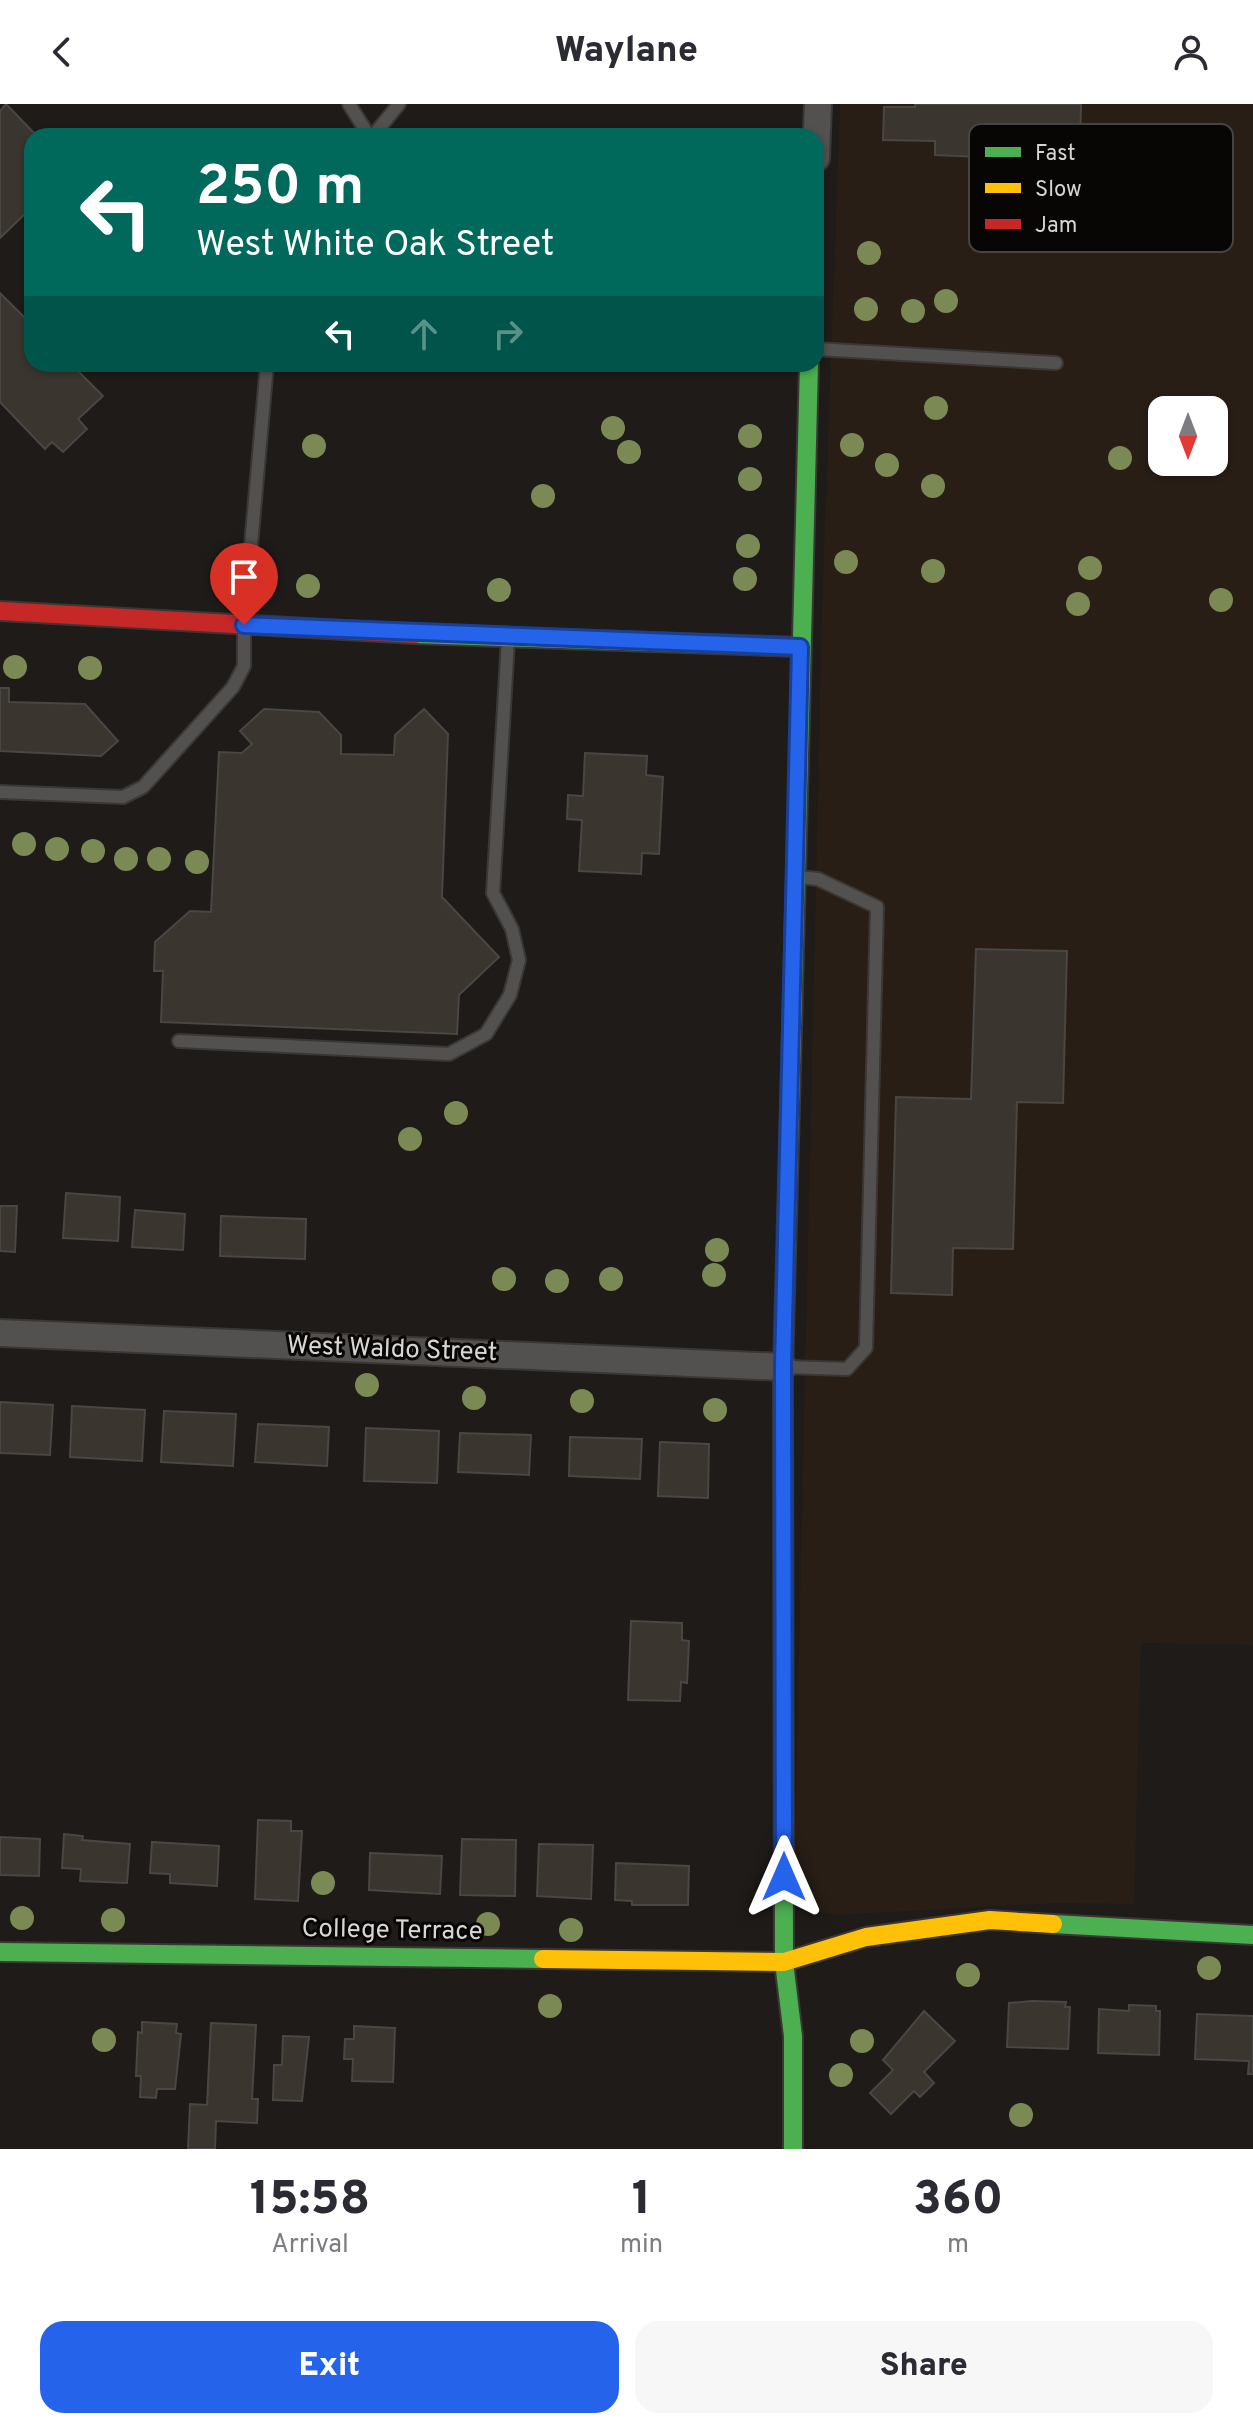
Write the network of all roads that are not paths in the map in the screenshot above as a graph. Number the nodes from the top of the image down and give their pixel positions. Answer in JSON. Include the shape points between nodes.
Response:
{"nodes":[{"id":1,"x":349,"y":104,"type":"edge"},
{"id":2,"x":399,"y":104,"type":"edge"},
{"id":3,"x":818,"y":104,"type":"edge"},
{"id":4,"x":366,"y":128,"type":"edge"},
{"id":5,"x":378,"y":128,"type":"edge"},
{"id":6,"x":817,"y":128,"type":"edge"},
{"id":7,"x":824,"y":349,"type":"edge"},
{"id":8,"x":1056,"y":363,"type":"dead end"},
{"id":9,"x":266,"y":372,"type":"edge"},
{"id":10,"x":809,"y":372,"type":"edge"},
{"id":11,"x":0,"y":611,"type":"edge"},
{"id":12,"x":244,"y":625,"type":"junction"},
{"id":13,"x":508,"y":636,"type":"junction"},
{"id":14,"x":800,"y":647,"type":"junction"},
{"id":15,"x":0,"y":792,"type":"edge"},
{"id":16,"x":795,"y":877,"type":"junction"},
{"id":17,"x":179,"y":1041,"type":"dead end"},
{"id":18,"x":0,"y":1333,"type":"edge"},
{"id":19,"x":783,"y":1367,"type":"junction"},
{"id":20,"x":1253,"y":1935,"type":"edge"},
{"id":21,"x":0,"y":1952,"type":"edge"},
{"id":22,"x":784,"y":1962,"type":"junction"},
{"id":23,"x":793,"y":2149,"type":"edge"}],
"edges":[{"from":1,"to":4,"type":"lane"},
{"from":2,"to":5,"type":"lane"},
{"from":3,"to":6,"type":"street"},
{"from":7,"to":8,"type":"lane"},
{"from":9,"to":12,"type":"lane"},
{"from":10,"to":14,"type":"street"},
{"from":11,"to":12,"type":"street"},
{"from":12,"to":13,"type":"street"},
{"from":12,"to":15,"type":"lane","via":[[244,666],[233,687],[143,787],[123,797]]},
{"from":13,"to":14,"type":"street"},
{"from":13,"to":17,"type":"lane","via":[[493,893],[512,929],[519,960],[510,995],[486,1034],[449,1054]]},
{"from":14,"to":16,"type":"street"},
{"from":16,"to":19,"type":"street"},
{"from":16,"to":19,"type":"lane","via":[[818,879],[877,907],[866,1348],[847,1369]]},
{"from":18,"to":19,"type":"street","name":"West Waldo Street"},
{"from":19,"to":22,"type":"street"},
{"from":20,"to":22,"type":"street","name":"College Terrace","via":[[990,1920],[866,1937]]},
{"from":21,"to":22,"type":"street","name":"College Terrace"},
{"from":22,"to":23,"type":"street","via":[[793,2036]]}]}
